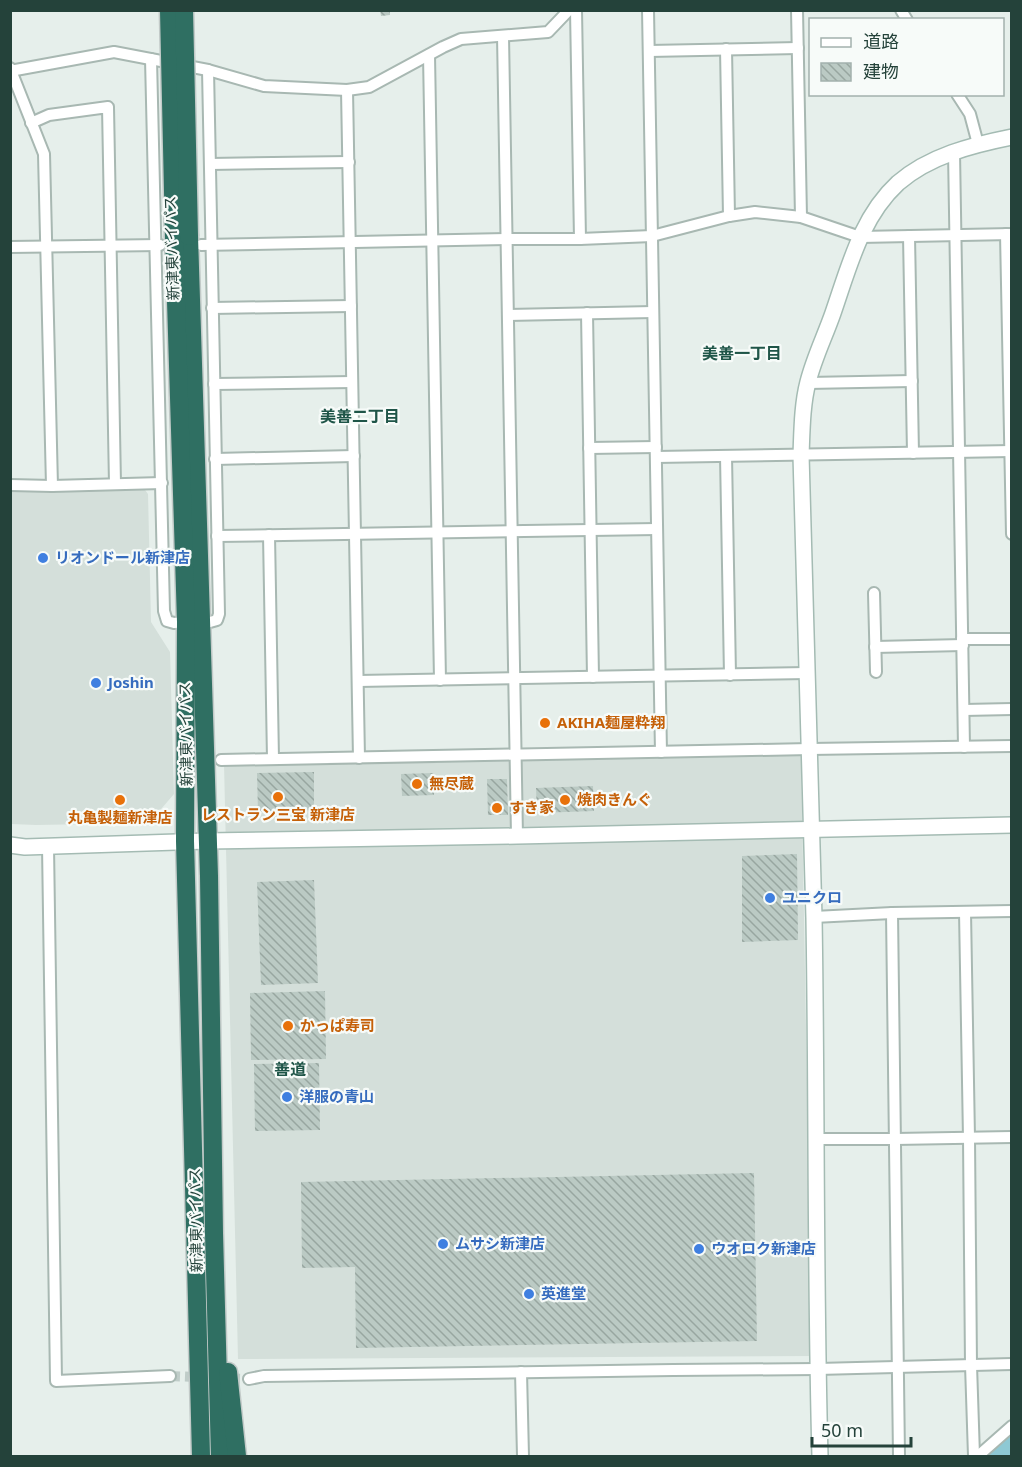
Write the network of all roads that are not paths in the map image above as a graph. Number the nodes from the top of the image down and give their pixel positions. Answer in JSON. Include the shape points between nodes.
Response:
{"nodes":[{"id":1,"x":169,"y":10,"type":"edge"},
{"id":2,"x":184,"y":10,"type":"edge"},
{"id":3,"x":569,"y":10,"type":"edge"},
{"id":4,"x":576,"y":10,"type":"edge"},
{"id":5,"x":648,"y":10,"type":"edge"},
{"id":6,"x":797,"y":10,"type":"edge"},
{"id":7,"x":503,"y":36,"type":"junction"},
{"id":8,"x":798,"y":48,"type":"junction"},
{"id":9,"x":726,"y":49,"type":"junction"},
{"id":10,"x":649,"y":51,"type":"junction"},
{"id":11,"x":429,"y":55,"type":"junction"},
{"id":12,"x":151,"y":59,"type":"junction"},
{"id":13,"x":11,"y":70,"type":"edge"},
{"id":14,"x":208,"y":70,"type":"junction"},
{"id":15,"x":347,"y":90,"type":"junction"},
{"id":16,"x":958,"y":96,"type":"edge"},
{"id":17,"x":31,"y":123,"type":"junction"},
{"id":18,"x":1011,"y":137,"type":"edge"},
{"id":19,"x":978,"y":144,"type":"junction"},
{"id":20,"x":954,"y":152,"type":"junction"},
{"id":21,"x":349,"y":162,"type":"junction"},
{"id":22,"x":210,"y":164,"type":"junction"},
{"id":23,"x":729,"y":216,"type":"junction"},
{"id":24,"x":801,"y":217,"type":"junction"},
{"id":25,"x":1009,"y":234,"type":"edge"},
{"id":26,"x":956,"y":235,"type":"junction"},
{"id":27,"x":652,"y":236,"type":"junction"},
{"id":28,"x":909,"y":236,"type":"junction"},
{"id":29,"x":860,"y":237,"type":"junction"},
{"id":30,"x":506,"y":239,"type":"junction"},
{"id":31,"x":580,"y":239,"type":"junction"},
{"id":32,"x":432,"y":240,"type":"junction"},
{"id":33,"x":182,"y":242,"type":"junction"},
{"id":34,"x":350,"y":242,"type":"junction"},
{"id":35,"x":110,"y":245,"type":"junction"},
{"id":36,"x":46,"y":246,"type":"junction"},
{"id":37,"x":10,"y":247,"type":"edge"},
{"id":38,"x":351,"y":306,"type":"junction"},
{"id":39,"x":212,"y":308,"type":"junction"},
{"id":40,"x":1009,"y":310,"type":"edge"},
{"id":41,"x":653,"y":312,"type":"junction"},
{"id":42,"x":586,"y":313,"type":"junction"},
{"id":43,"x":508,"y":315,"type":"junction"},
{"id":44,"x":1010,"y":380,"type":"edge"},
{"id":45,"x":912,"y":381,"type":"junction"},
{"id":46,"x":352,"y":382,"type":"junction"},
{"id":47,"x":808,"y":383,"type":"junction"},
{"id":48,"x":214,"y":384,"type":"junction"},
{"id":49,"x":589,"y":448,"type":"junction"},
{"id":50,"x":1011,"y":451,"type":"edge"},
{"id":51,"x":656,"y":452,"type":"junction"},
{"id":52,"x":959,"y":452,"type":"junction"},
{"id":53,"x":913,"y":453,"type":"junction"},
{"id":54,"x":801,"y":455,"type":"junction"},
{"id":55,"x":354,"y":456,"type":"junction"},
{"id":56,"x":726,"y":456,"type":"junction"},
{"id":57,"x":215,"y":459,"type":"junction"},
{"id":58,"x":162,"y":483,"type":"junction"},
{"id":59,"x":115,"y":484,"type":"junction"},
{"id":60,"x":10,"y":485,"type":"edge"},
{"id":61,"x":52,"y":486,"type":"junction"},
{"id":62,"x":657,"y":529,"type":"junction"},
{"id":63,"x":590,"y":530,"type":"junction"},
{"id":64,"x":511,"y":531,"type":"junction"},
{"id":65,"x":438,"y":532,"type":"junction"},
{"id":66,"x":355,"y":534,"type":"junction"},
{"id":67,"x":1011,"y":534,"type":"edge"},
{"id":68,"x":269,"y":535,"type":"junction"},
{"id":69,"x":217,"y":536,"type":"junction"},
{"id":70,"x":874,"y":593,"type":"dead end"},
{"id":71,"x":194,"y":622,"type":"junction"},
{"id":72,"x":1011,"y":639,"type":"edge"},
{"id":73,"x":963,"y":642,"type":"junction"},
{"id":74,"x":875,"y":646,"type":"junction"},
{"id":75,"x":876,"y":672,"type":"dead end"},
{"id":76,"x":807,"y":673,"type":"junction"},
{"id":77,"x":730,"y":675,"type":"junction"},
{"id":78,"x":660,"y":676,"type":"junction"},
{"id":79,"x":593,"y":677,"type":"junction"},
{"id":80,"x":514,"y":678,"type":"junction"},
{"id":81,"x":440,"y":680,"type":"junction"},
{"id":82,"x":358,"y":681,"type":"junction"},
{"id":83,"x":964,"y":710,"type":"junction"},
{"id":84,"x":1011,"y":710,"type":"edge"},
{"id":85,"x":1011,"y":746,"type":"edge"},
{"id":86,"x":964,"y":747,"type":"junction"},
{"id":87,"x":810,"y":748,"type":"junction"},
{"id":88,"x":661,"y":752,"type":"junction"},
{"id":89,"x":516,"y":755,"type":"junction"},
{"id":90,"x":359,"y":758,"type":"junction"},
{"id":91,"x":273,"y":759,"type":"junction"},
{"id":92,"x":221,"y":760,"type":"dead end"},
{"id":93,"x":1011,"y":825,"type":"edge"},
{"id":94,"x":811,"y":829,"type":"junction"},
{"id":95,"x":517,"y":836,"type":"junction"},
{"id":96,"x":185,"y":841,"type":"junction"},
{"id":97,"x":207,"y":841,"type":"junction"},
{"id":98,"x":10,"y":845,"type":"edge"},
{"id":99,"x":48,"y":846,"type":"junction"},
{"id":100,"x":1011,"y":911,"type":"edge"},
{"id":101,"x":965,"y":912,"type":"junction"},
{"id":102,"x":892,"y":913,"type":"junction"},
{"id":103,"x":814,"y":916,"type":"junction"},
{"id":104,"x":1011,"y":1137,"type":"edge"},
{"id":105,"x":969,"y":1138,"type":"junction"},
{"id":106,"x":817,"y":1139,"type":"junction"},
{"id":107,"x":896,"y":1139,"type":"junction"},
{"id":108,"x":213,"y":1233,"type":"junction"},
{"id":109,"x":198,"y":1344,"type":"junction"},
{"id":110,"x":1011,"y":1364,"type":"edge"},
{"id":111,"x":971,"y":1365,"type":"junction"},
{"id":112,"x":898,"y":1367,"type":"junction"},
{"id":113,"x":818,"y":1369,"type":"junction"},
{"id":114,"x":521,"y":1372,"type":"junction"},
{"id":115,"x":170,"y":1376,"type":"tunnel mouth"},
{"id":116,"x":249,"y":1379,"type":"tunnel mouth"},
{"id":117,"x":1011,"y":1426,"type":"edge"},
{"id":118,"x":189,"y":1456,"type":"edge"},
{"id":119,"x":201,"y":1456,"type":"edge"},
{"id":120,"x":220,"y":1456,"type":"edge"},
{"id":121,"x":237,"y":1456,"type":"edge"},
{"id":122,"x":523,"y":1456,"type":"edge"},
{"id":123,"x":820,"y":1456,"type":"edge"},
{"id":124,"x":899,"y":1456,"type":"edge"},
{"id":125,"x":976,"y":1456,"type":"edge"}],
"edges":[{"from":1,"to":33,"type":"highway","name":"新津東バイパス","bridge":true},
{"from":2,"to":33,"type":"highway","name":"新津東バイパス","bridge":true},
{"from":3,"to":7,"type":"street","via":[[548,32]]},
{"from":4,"to":31,"type":"street"},
{"from":5,"to":10,"type":"street"},
{"from":6,"to":8,"type":"street"},
{"from":7,"to":11,"type":"street","via":[[461,39]]},
{"from":7,"to":30,"type":"street"},
{"from":8,"to":9,"type":"street"},
{"from":8,"to":24,"type":"street"},
{"from":9,"to":10,"type":"street"},
{"from":9,"to":23,"type":"street"},
{"from":10,"to":27,"type":"street"},
{"from":11,"to":15,"type":"street","via":[[369,87]]},
{"from":11,"to":32,"type":"street"},
{"from":12,"to":13,"type":"street","via":[[114,52]]},
{"from":12,"to":14,"type":"street"},
{"from":12,"to":33,"type":"street"},
{"from":13,"to":17,"type":"street"},
{"from":14,"to":15,"type":"street","via":[[264,86]]},
{"from":14,"to":22,"type":"street"},
{"from":15,"to":21,"type":"street"},
{"from":16,"to":19,"type":"street","via":[[970,114]]},
{"from":17,"to":35,"type":"street","via":[[49,116],[108,107]]},
{"from":17,"to":36,"type":"street","via":[[44,154]]},
{"from":18,"to":19,"type":"street"},
{"from":19,"to":20,"type":"street"},
{"from":20,"to":26,"type":"street"},
{"from":20,"to":29,"type":"street","via":[[899,183],[875,210]]},
{"from":21,"to":22,"type":"street"},
{"from":21,"to":34,"type":"street"},
{"from":22,"to":33,"type":"street"},
{"from":23,"to":24,"type":"street","via":[[755,212]]},
{"from":23,"to":27,"type":"street"},
{"from":24,"to":29,"type":"street"},
{"from":25,"to":26,"type":"street"},
{"from":25,"to":40,"type":"street"},
{"from":26,"to":28,"type":"street"},
{"from":26,"to":52,"type":"street"},
{"from":27,"to":31,"type":"street"},
{"from":27,"to":41,"type":"street"},
{"from":28,"to":29,"type":"street"},
{"from":28,"to":45,"type":"street"},
{"from":29,"to":47,"type":"street"},
{"from":30,"to":31,"type":"street"},
{"from":30,"to":32,"type":"street"},
{"from":30,"to":43,"type":"street"},
{"from":32,"to":34,"type":"street"},
{"from":32,"to":65,"type":"street"},
{"from":33,"to":34,"type":"street"},
{"from":33,"to":35,"type":"street"},
{"from":33,"to":39,"type":"street"},
{"from":33,"to":58,"type":"street"},
{"from":33,"to":71,"type":"highway","name":"新津東バイパス"},
{"from":34,"to":38,"type":"street"},
{"from":35,"to":36,"type":"street"},
{"from":35,"to":59,"type":"street"},
{"from":36,"to":37,"type":"street"},
{"from":36,"to":61,"type":"street"},
{"from":38,"to":39,"type":"street"},
{"from":38,"to":46,"type":"street"},
{"from":39,"to":48,"type":"street"},
{"from":40,"to":44,"type":"street"},
{"from":41,"to":42,"type":"street"},
{"from":41,"to":51,"type":"street"},
{"from":42,"to":43,"type":"street"},
{"from":42,"to":49,"type":"street"},
{"from":43,"to":64,"type":"street"},
{"from":44,"to":50,"type":"street"},
{"from":45,"to":47,"type":"street"},
{"from":45,"to":53,"type":"street"},
{"from":46,"to":48,"type":"street"},
{"from":46,"to":55,"type":"street"},
{"from":47,"to":54,"type":"street"},
{"from":48,"to":57,"type":"street"},
{"from":49,"to":51,"type":"street"},
{"from":49,"to":63,"type":"street"},
{"from":50,"to":52,"type":"street"},
{"from":50,"to":67,"type":"street"},
{"from":51,"to":56,"type":"street"},
{"from":51,"to":62,"type":"street"},
{"from":52,"to":53,"type":"street"},
{"from":52,"to":73,"type":"street"},
{"from":53,"to":54,"type":"street"},
{"from":54,"to":56,"type":"street"},
{"from":54,"to":76,"type":"street"},
{"from":55,"to":57,"type":"street"},
{"from":55,"to":66,"type":"street"},
{"from":56,"to":77,"type":"street"},
{"from":57,"to":69,"type":"street"},
{"from":58,"to":59,"type":"street"},
{"from":58,"to":71,"type":"street","via":[[164,611],[167,621]]},
{"from":59,"to":61,"type":"street"},
{"from":60,"to":61,"type":"street"},
{"from":62,"to":63,"type":"street"},
{"from":62,"to":78,"type":"street"},
{"from":63,"to":64,"type":"street"},
{"from":63,"to":79,"type":"street"},
{"from":64,"to":65,"type":"street"},
{"from":64,"to":80,"type":"street"},
{"from":65,"to":66,"type":"street"},
{"from":65,"to":81,"type":"street"},
{"from":66,"to":68,"type":"street"},
{"from":66,"to":82,"type":"street"},
{"from":68,"to":69,"type":"street"},
{"from":68,"to":91,"type":"street"},
{"from":69,"to":71,"type":"street","via":[[218,620]]},
{"from":70,"to":74,"type":"street"},
{"from":71,"to":96,"type":"highway","name":"新津東バイパス"},
{"from":71,"to":97,"type":"highway","name":"新津東バイパス"},
{"from":72,"to":73,"type":"street"},
{"from":73,"to":74,"type":"street"},
{"from":73,"to":83,"type":"street"},
{"from":74,"to":75,"type":"street"},
{"from":76,"to":77,"type":"street"},
{"from":76,"to":87,"type":"street"},
{"from":77,"to":78,"type":"street"},
{"from":78,"to":79,"type":"street"},
{"from":78,"to":88,"type":"street"},
{"from":79,"to":80,"type":"street"},
{"from":80,"to":81,"type":"street"},
{"from":80,"to":89,"type":"street"},
{"from":81,"to":82,"type":"street"},
{"from":82,"to":90,"type":"street"},
{"from":83,"to":84,"type":"street"},
{"from":83,"to":86,"type":"street"},
{"from":85,"to":86,"type":"street"},
{"from":86,"to":87,"type":"street"},
{"from":87,"to":88,"type":"street"},
{"from":87,"to":94,"type":"street"},
{"from":88,"to":89,"type":"street"},
{"from":89,"to":90,"type":"street"},
{"from":89,"to":95,"type":"street"},
{"from":90,"to":91,"type":"street"},
{"from":91,"to":92,"type":"street"},
{"from":93,"to":94,"type":"street"},
{"from":94,"to":95,"type":"street"},
{"from":94,"to":103,"type":"street"},
{"from":95,"to":97,"type":"street"},
{"from":96,"to":97,"type":"street"},
{"from":96,"to":99,"type":"street"},
{"from":96,"to":109,"type":"highway","name":"新津東バイパス"},
{"from":97,"to":108,"type":"highway","name":"新津東バイパス"},
{"from":98,"to":99,"type":"street"},
{"from":99,"to":115,"type":"street","via":[[56,1382]]},
{"from":100,"to":101,"type":"street"},
{"from":101,"to":102,"type":"street"},
{"from":101,"to":105,"type":"street"},
{"from":102,"to":103,"type":"street"},
{"from":102,"to":107,"type":"street"},
{"from":103,"to":106,"type":"street"},
{"from":104,"to":105,"type":"street"},
{"from":105,"to":107,"type":"street"},
{"from":105,"to":111,"type":"street"},
{"from":106,"to":107,"type":"street"},
{"from":106,"to":113,"type":"street"},
{"from":107,"to":112,"type":"street"},
{"from":108,"to":120,"type":"highway","name":"新津東バイパス"},
{"from":108,"to":121,"type":"highway"},
{"from":109,"to":118,"type":"highway"},
{"from":109,"to":119,"type":"highway","name":"新津東バイパス"},
{"from":110,"to":111,"type":"street"},
{"from":111,"to":112,"type":"street"},
{"from":111,"to":125,"type":"street"},
{"from":112,"to":113,"type":"street"},
{"from":112,"to":124,"type":"street"},
{"from":113,"to":114,"type":"street"},
{"from":113,"to":123,"type":"street"},
{"from":114,"to":116,"type":"street"},
{"from":114,"to":122,"type":"street"},
{"from":117,"to":125,"type":"street"}]}
